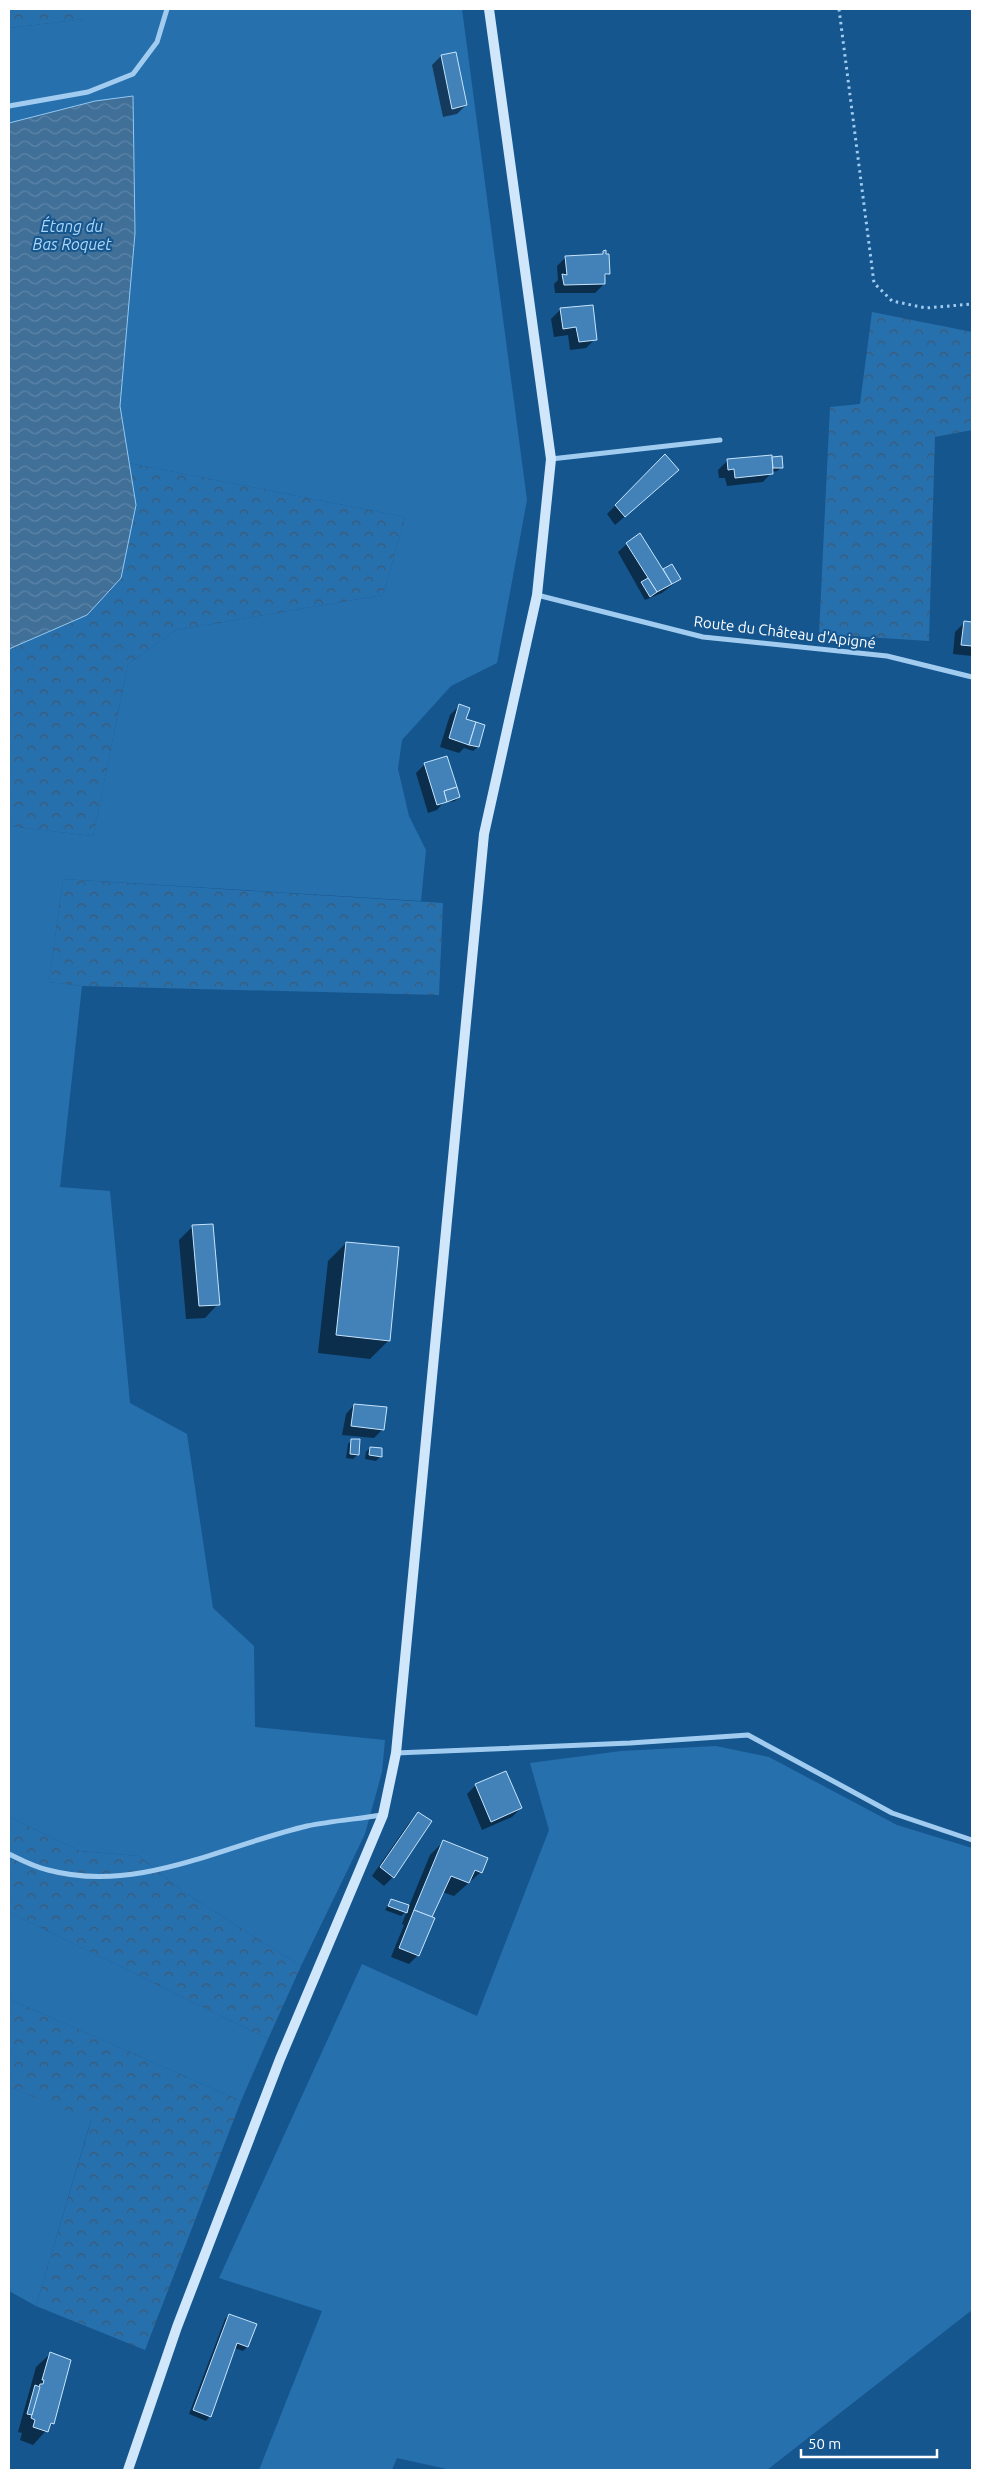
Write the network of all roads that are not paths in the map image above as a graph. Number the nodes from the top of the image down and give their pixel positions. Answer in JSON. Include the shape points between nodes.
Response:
{"nodes":[{"id":1,"x":167,"y":9,"type":"edge"},
{"id":2,"x":489,"y":9,"type":"edge"},
{"id":3,"x":9,"y":106,"type":"edge"},
{"id":4,"x":720,"y":440,"type":"dead end"},
{"id":5,"x":551,"y":459,"type":"junction"},
{"id":6,"x":537,"y":595,"type":"junction"},
{"id":7,"x":972,"y":677,"type":"edge"},
{"id":8,"x":396,"y":1753,"type":"junction"},
{"id":9,"x":382,"y":1815,"type":"junction"},
{"id":10,"x":972,"y":1840,"type":"edge"},
{"id":11,"x":9,"y":1854,"type":"edge"},
{"id":12,"x":128,"y":2470,"type":"edge"}],
"edges":[{"from":1,"to":3,"type":"street","via":[[157,42],[133,74],[88,92]]},
{"from":2,"to":5,"type":"street"},
{"from":4,"to":5,"type":"street"},
{"from":5,"to":6,"type":"street"},
{"from":6,"to":7,"type":"street","name":"Route du Château d'Apigné","via":[[703,637],[887,656]]},
{"from":6,"to":8,"type":"street","via":[[484,834]]},
{"from":8,"to":9,"type":"street"},
{"from":8,"to":10,"type":"street","via":[[748,1735],[892,1813]]},
{"from":9,"to":11,"type":"street","via":[[307,1826],[206,1857],[128,1876],[81,1876],[47,1870]]},
{"from":9,"to":12,"type":"street","via":[[280,2059],[177,2327]]}]}
